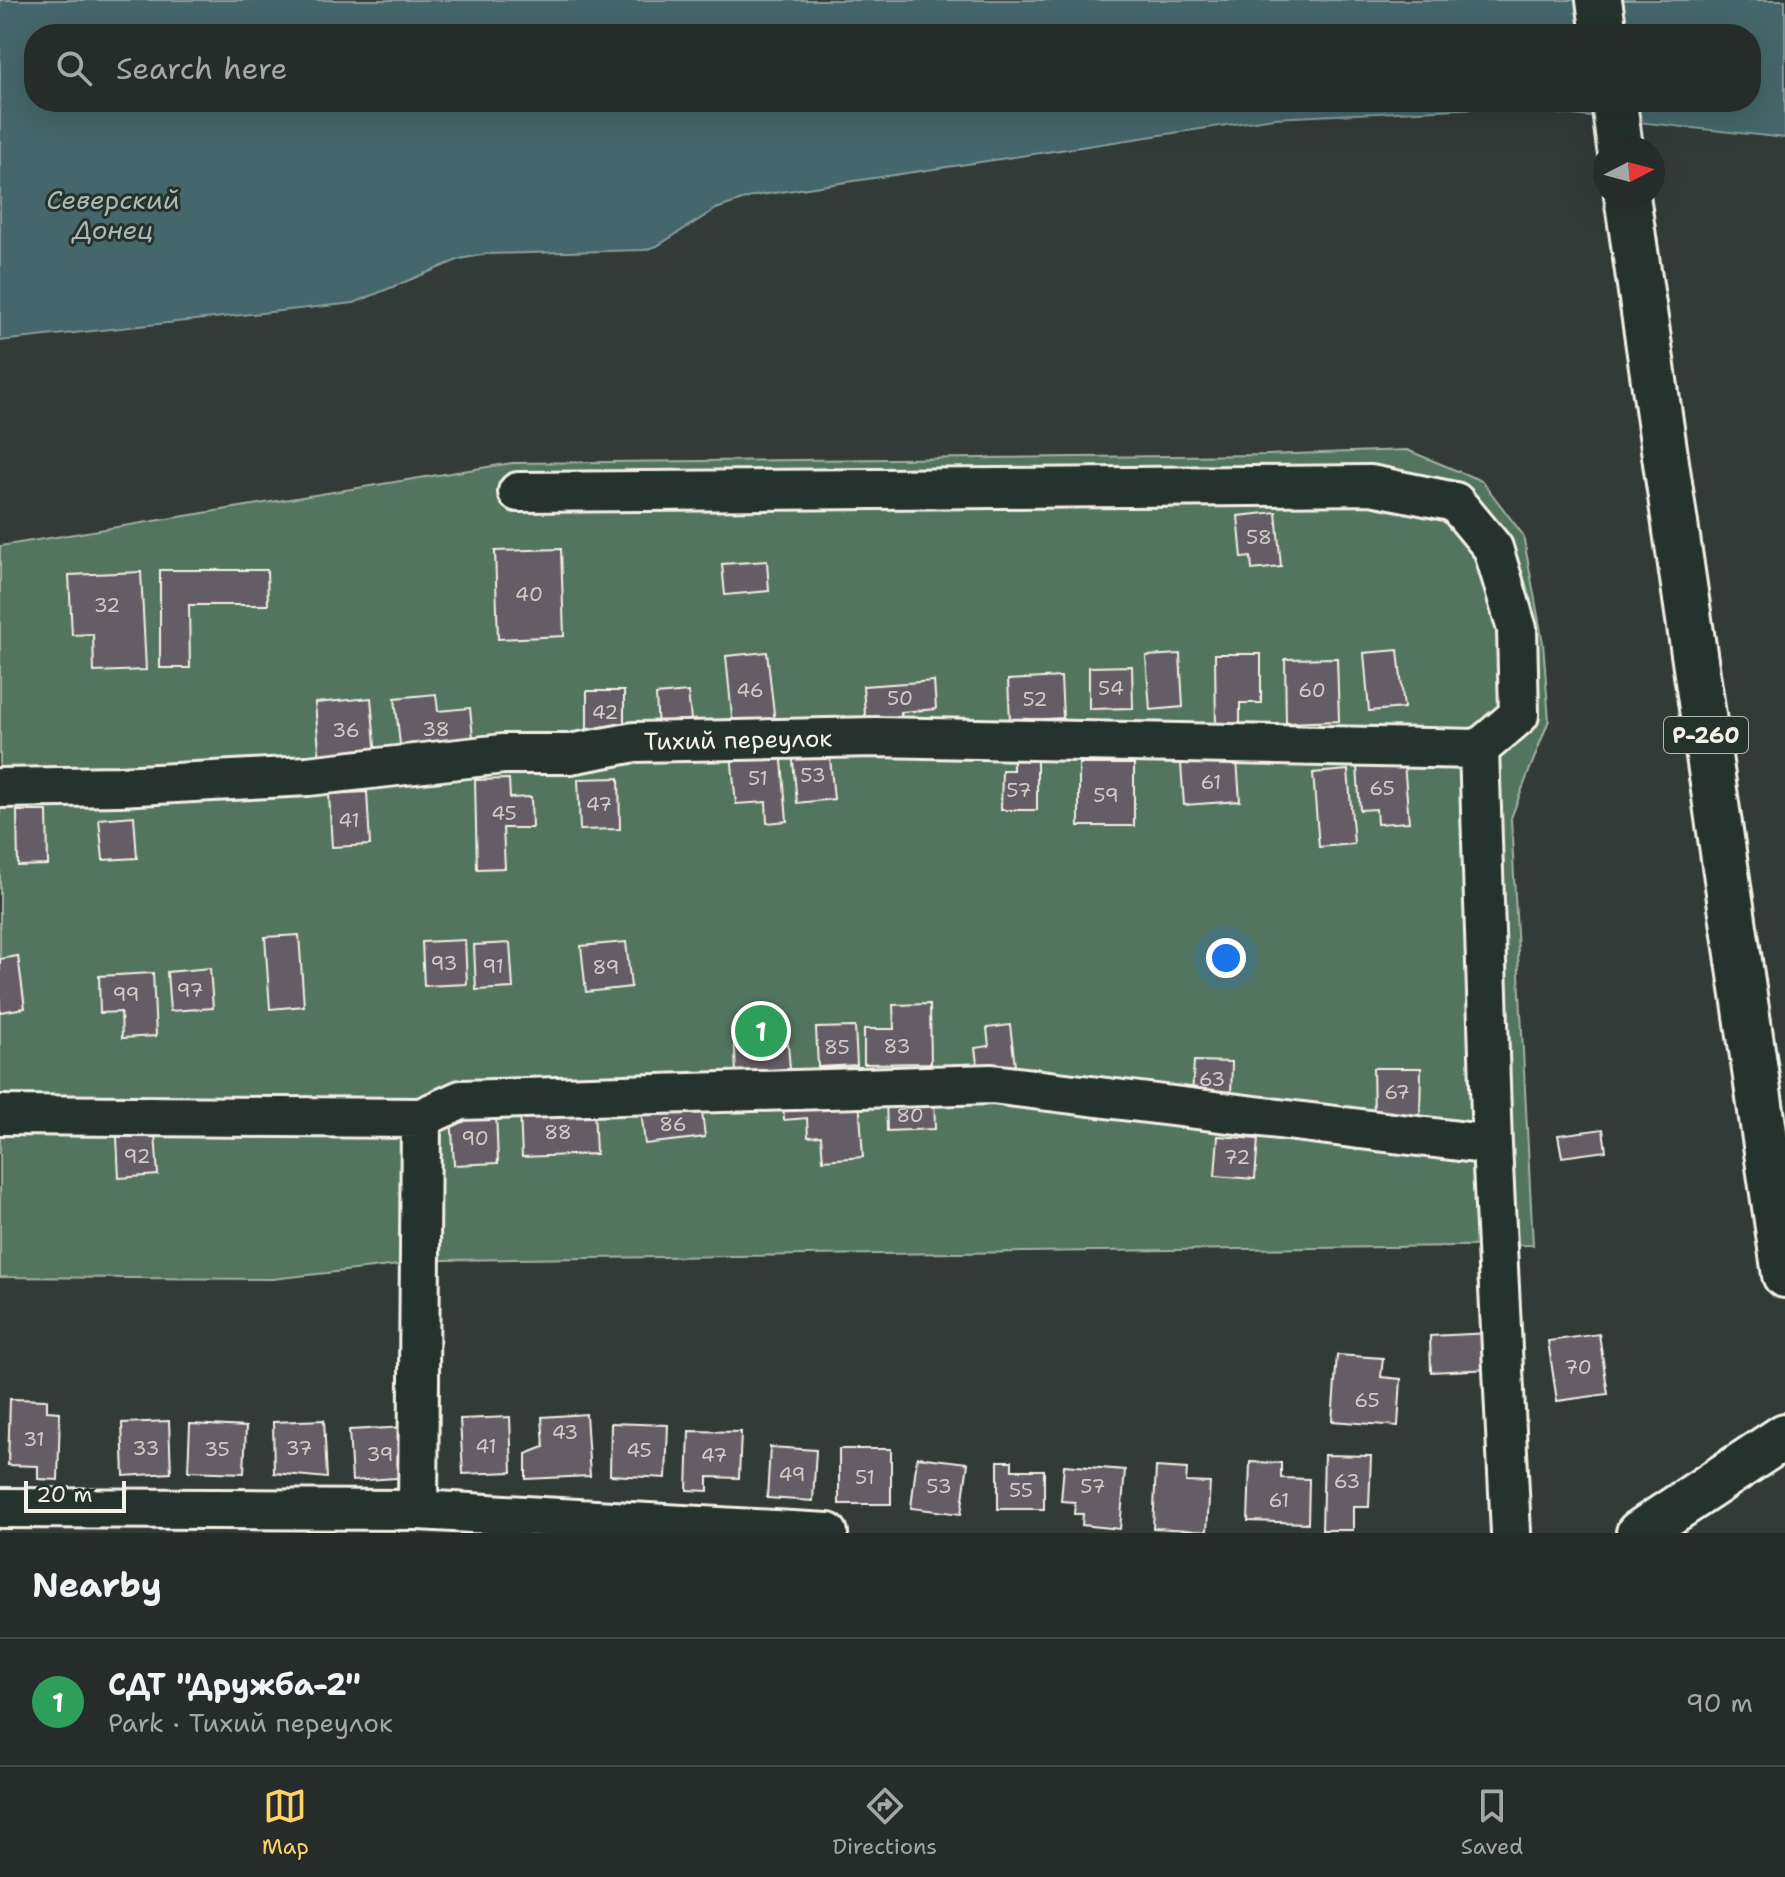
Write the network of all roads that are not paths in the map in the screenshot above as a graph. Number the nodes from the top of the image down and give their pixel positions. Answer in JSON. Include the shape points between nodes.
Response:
{"nodes":[{"id":1,"x":1599,"y":0,"type":"edge"},
{"id":2,"x":1603,"y":24,"type":"edge"},
{"id":3,"x":1615,"y":112,"type":"edge"},
{"id":4,"x":1618,"y":136,"type":"edge"},
{"id":5,"x":1629,"y":208,"type":"edge"},
{"id":6,"x":518,"y":492,"type":"dead end"},
{"id":7,"x":1479,"y":749,"type":"junction"},
{"id":8,"x":0,"y":788,"type":"edge"},
{"id":9,"x":0,"y":1115,"type":"edge"},
{"id":10,"x":421,"y":1118,"type":"junction"},
{"id":11,"x":1492,"y":1145,"type":"junction"},
{"id":12,"x":1785,"y":1275,"type":"edge"},
{"id":13,"x":1785,"y":1436,"type":"edge"},
{"id":14,"x":0,"y":1508,"type":"edge"},
{"id":15,"x":418,"y":1510,"type":"junction"},
{"id":16,"x":828,"y":1533,"type":"edge"},
{"id":17,"x":1511,"y":1533,"type":"edge"},
{"id":18,"x":1639,"y":1533,"type":"edge"}],
"edges":[{"from":1,"to":2,"type":"main road"},
{"from":3,"to":4,"type":"main road"},
{"from":5,"to":12,"type":"main road","number":"Р-260"},
{"from":6,"to":7,"type":"street","via":[[1371,485],[1455,502],[1493,548],[1517,629],[1519,715]]},
{"from":7,"to":8,"type":"street","name":"Тихий переулок","via":[[876,737],[635,742],[570,754],[503,754],[308,776]]},
{"from":7,"to":11,"type":"street"},
{"from":9,"to":10,"type":"street"},
{"from":10,"to":11,"type":"street","via":[[461,1100],[992,1084]]},
{"from":10,"to":15,"type":"street"},
{"from":11,"to":17,"type":"street"},
{"from":13,"to":18,"type":"main road"},
{"from":14,"to":15,"type":"street"},
{"from":15,"to":16,"type":"street"}]}
